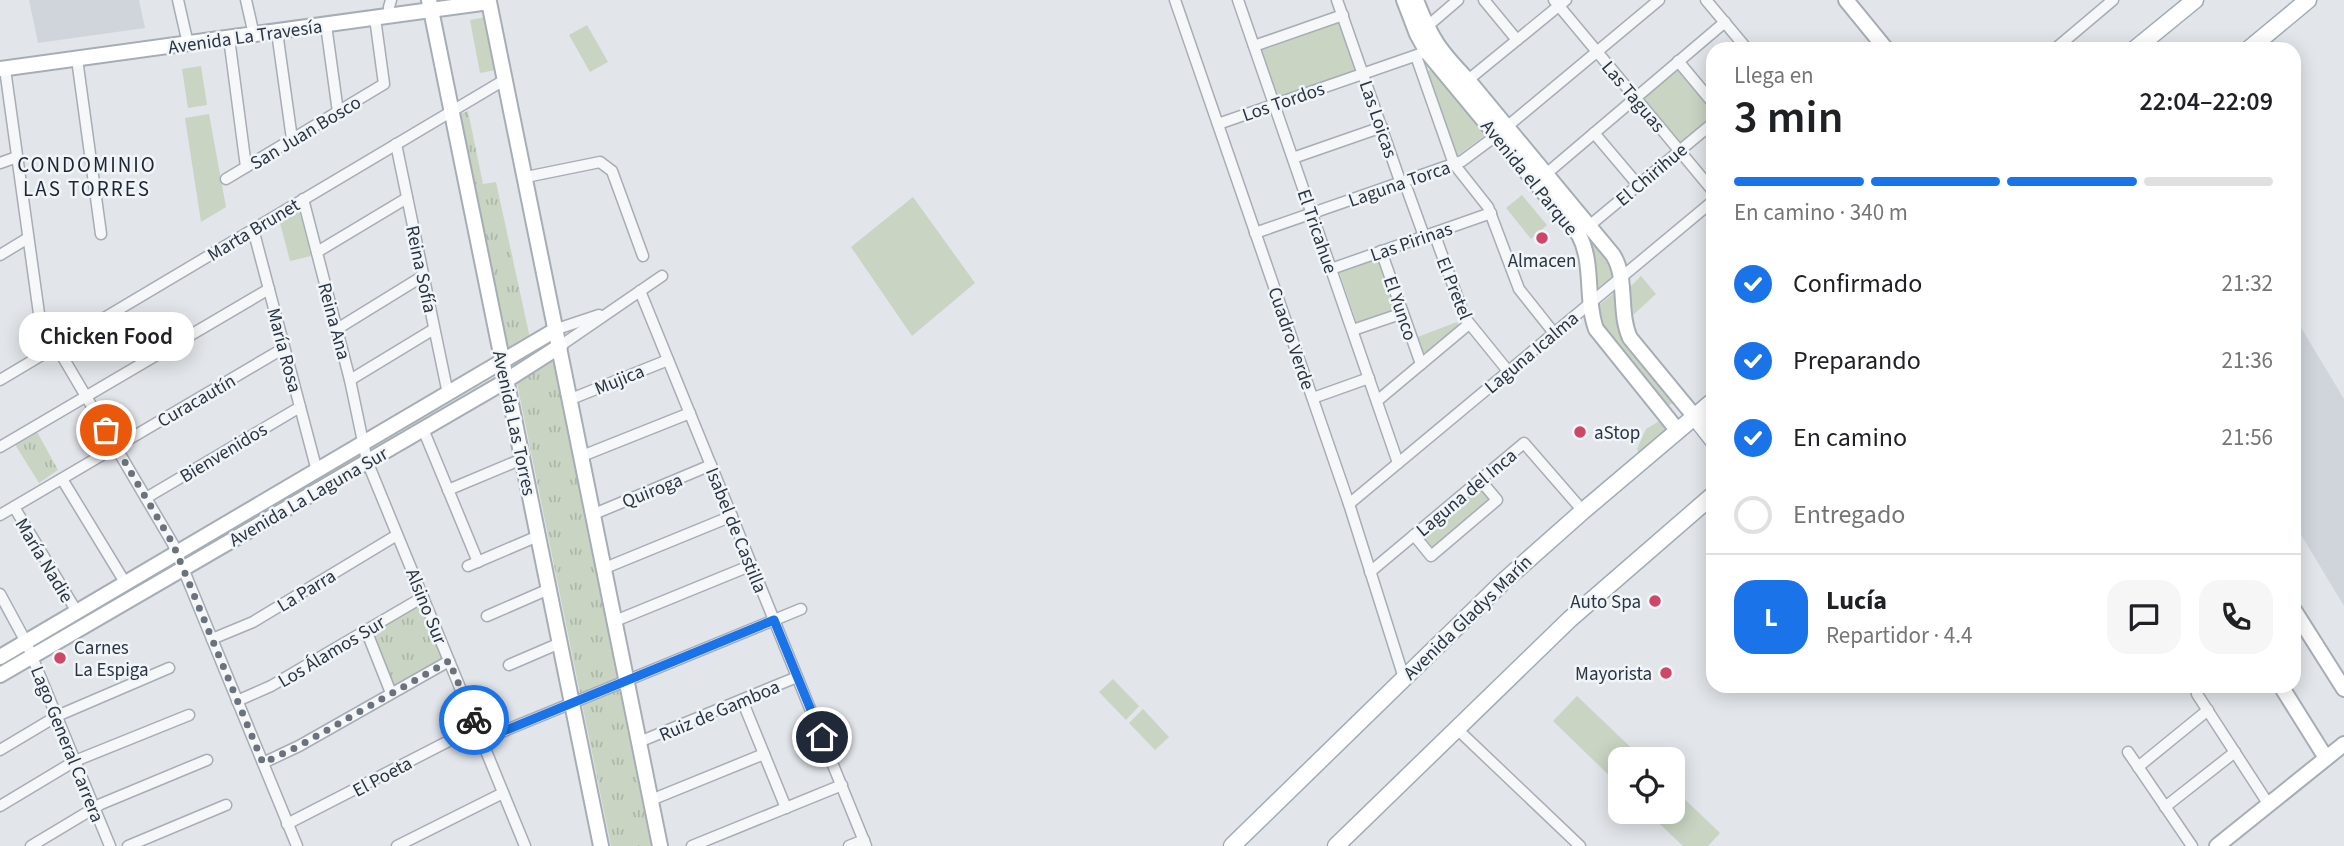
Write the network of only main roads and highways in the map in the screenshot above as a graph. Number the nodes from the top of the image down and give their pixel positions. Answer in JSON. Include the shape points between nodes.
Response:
{"nodes":[{"id":1,"x":2195,"y":0,"type":"edge"},
{"id":2,"x":2308,"y":0,"type":"edge"},
{"id":3,"x":2144,"y":42,"type":"edge"},
{"id":4,"x":2257,"y":42,"type":"edge"},
{"id":5,"x":1706,"y":407,"type":"edge"},
{"id":6,"x":1695,"y":417,"type":"junction"},
{"id":7,"x":1706,"y":431,"type":"edge"},
{"id":8,"x":1706,"y":501,"type":"edge"},
{"id":9,"x":1232,"y":846,"type":"edge"},
{"id":10,"x":1336,"y":846,"type":"edge"}],
"edges":[{"from":1,"to":3,"type":"main road"},
{"from":2,"to":4,"type":"main road"},
{"from":5,"to":6,"type":"main road","name":"Avenida Gladys Marín"},
{"from":6,"to":7,"type":"main road"},
{"from":6,"to":9,"type":"main road","name":"Avenida Gladys Marín","via":[[1504,581]]},
{"from":8,"to":10,"type":"main road","via":[[1580,610]]}]}
